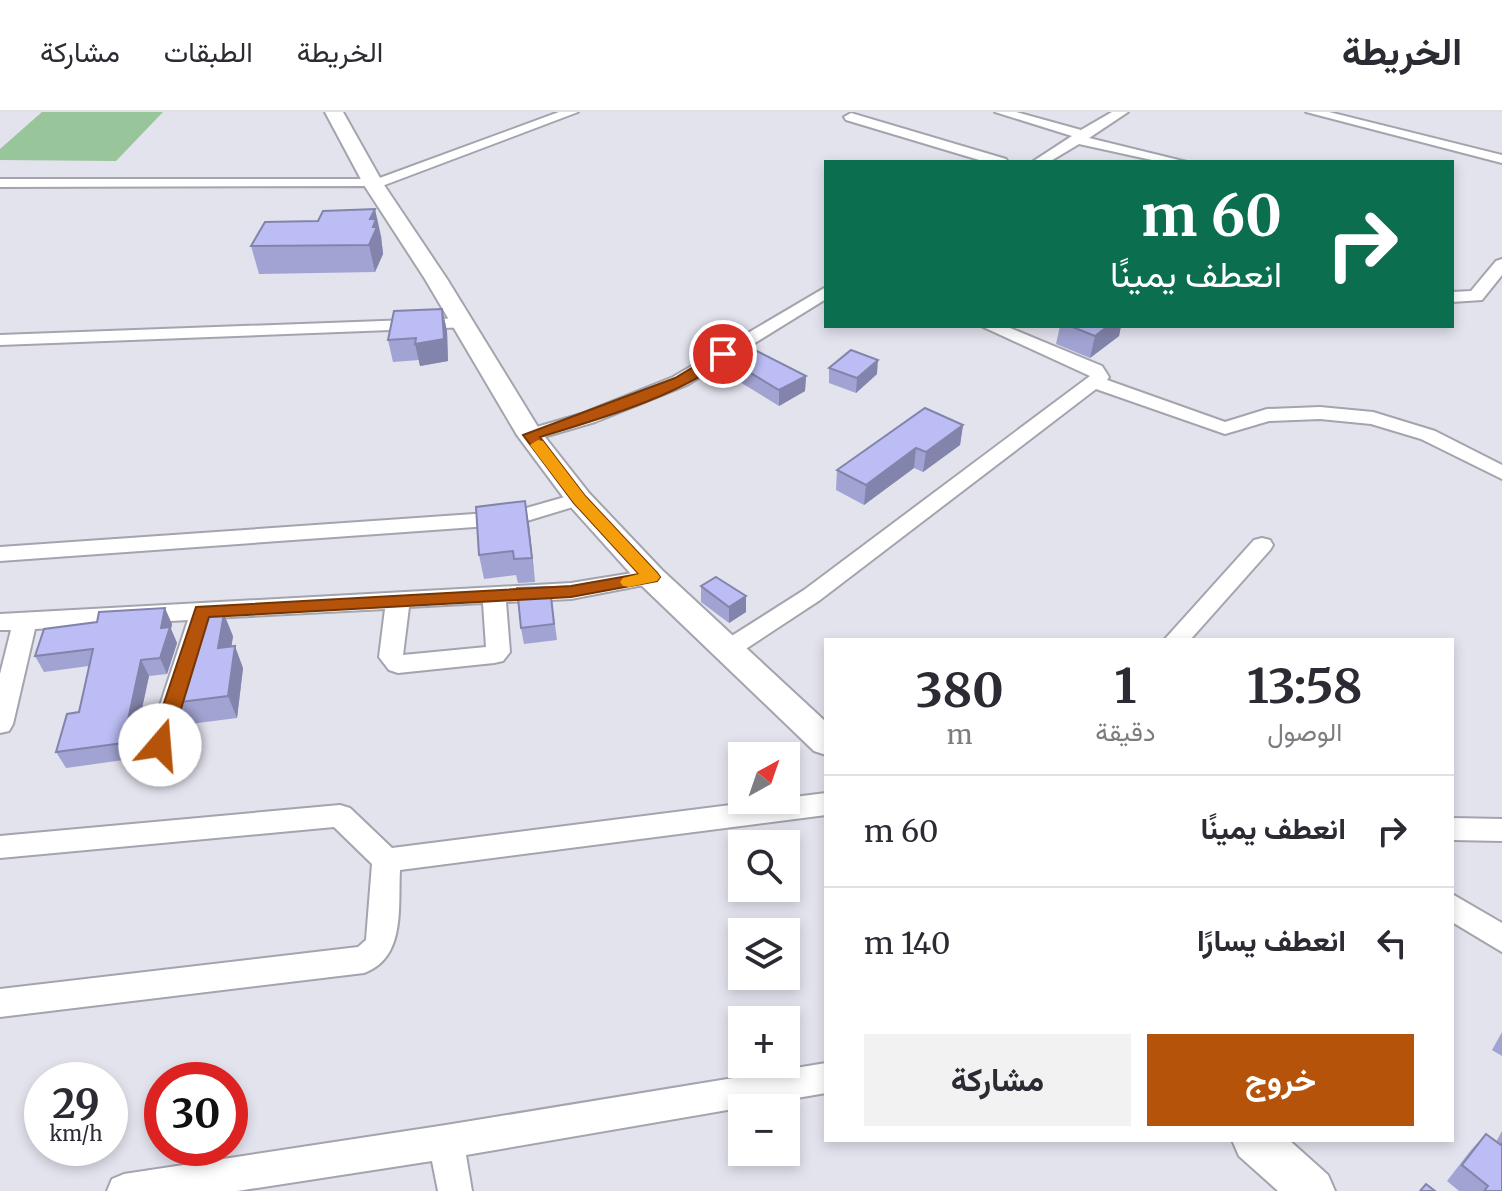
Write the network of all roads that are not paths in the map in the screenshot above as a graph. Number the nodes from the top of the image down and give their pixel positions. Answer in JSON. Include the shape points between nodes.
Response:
{"nodes":[{"id":1,"x":334,"y":112,"type":"edge"},
{"id":2,"x":571,"y":112,"type":"edge"},
{"id":3,"x":1002,"y":112,"type":"edge"},
{"id":4,"x":1121,"y":112,"type":"edge"},
{"id":5,"x":1313,"y":112,"type":"edge"},
{"id":6,"x":851,"y":117,"type":"dead end"},
{"id":7,"x":1080,"y":137,"type":"junction"},
{"id":8,"x":1502,"y":159,"type":"edge"},
{"id":9,"x":994,"y":160,"type":"edge"},
{"id":10,"x":1042,"y":160,"type":"edge"},
{"id":11,"x":1172,"y":160,"type":"edge"},
{"id":12,"x":0,"y":183,"type":"edge"},
{"id":13,"x":373,"y":184,"type":"junction"},
{"id":14,"x":1502,"y":264,"type":"edge"},
{"id":15,"x":824,"y":293,"type":"edge"},
{"id":16,"x":1454,"y":297,"type":"edge"},
{"id":17,"x":463,"y":323,"type":"junction"},
{"id":18,"x":995,"y":328,"type":"edge"},
{"id":19,"x":0,"y":340,"type":"edge"},
{"id":20,"x":1094,"y":382,"type":"junction"},
{"id":21,"x":530,"y":435,"type":"junction"},
{"id":22,"x":1502,"y":473,"type":"edge"},
{"id":23,"x":579,"y":499,"type":"junction"},
{"id":24,"x":1262,"y":545,"type":"dead end"},
{"id":25,"x":0,"y":554,"type":"edge"},
{"id":26,"x":651,"y":577,"type":"junction"},
{"id":27,"x":494,"y":594,"type":"junction"},
{"id":28,"x":398,"y":599,"type":"junction"},
{"id":29,"x":202,"y":611,"type":"junction"},
{"id":30,"x":0,"y":622,"type":"edge"},
{"id":31,"x":25,"y":622,"type":"junction"},
{"id":32,"x":1178,"y":638,"type":"edge"},
{"id":33,"x":727,"y":650,"type":"junction"},
{"id":34,"x":0,"y":724,"type":"edge"},
{"id":35,"x":824,"y":740,"type":"edge"},
{"id":36,"x":160,"y":745,"type":"dead end"},
{"id":37,"x":824,"y":804,"type":"edge"},
{"id":38,"x":1454,"y":829,"type":"edge"},
{"id":39,"x":1502,"y":830,"type":"edge"},
{"id":40,"x":0,"y":847,"type":"edge"},
{"id":41,"x":386,"y":860,"type":"junction"},
{"id":42,"x":1454,"y":907,"type":"edge"},
{"id":43,"x":1502,"y":939,"type":"edge"},
{"id":44,"x":0,"y":1003,"type":"edge"},
{"id":45,"x":824,"y":1078,"type":"edge"},
{"id":46,"x":446,"y":1142,"type":"junction"},
{"id":47,"x":1257,"y":1142,"type":"edge"},
{"id":48,"x":124,"y":1191,"type":"edge"},
{"id":49,"x":455,"y":1191,"type":"edge"},
{"id":50,"x":1312,"y":1191,"type":"edge"}],
"edges":[{"from":1,"to":13,"type":"main road"},
{"from":2,"to":13,"type":"street"},
{"from":3,"to":7,"type":"street"},
{"from":4,"to":7,"type":"street"},
{"from":5,"to":8,"type":"street"},
{"from":6,"to":9,"type":"street"},
{"from":7,"to":10,"type":"street"},
{"from":7,"to":11,"type":"street"},
{"from":12,"to":13,"type":"street"},
{"from":13,"to":17,"type":"main road"},
{"from":14,"to":16,"type":"street","via":[[1476,296]]},
{"from":15,"to":21,"type":"street","via":[[680,381]]},
{"from":17,"to":19,"type":"street"},
{"from":17,"to":21,"type":"main road"},
{"from":18,"to":20,"type":"street","via":[[1096,370],[1100,377]]},
{"from":20,"to":22,"type":"street","via":[[1225,428],[1267,415],[1373,418],[1428,435]]},
{"from":20,"to":33,"type":"street","via":[[812,595]]},
{"from":21,"to":23,"type":"main road"},
{"from":23,"to":25,"type":"street","via":[[503,519]]},
{"from":23,"to":26,"type":"main road"},
{"from":24,"to":32,"type":"street"},
{"from":26,"to":27,"type":"street","via":[[586,590]]},
{"from":26,"to":33,"type":"main road"},
{"from":27,"to":28,"type":"street"},
{"from":27,"to":28,"type":"street","via":[[494,655],[398,664],[391,657]]},
{"from":28,"to":29,"type":"street"},
{"from":29,"to":31,"type":"street"},
{"from":29,"to":36,"type":"street"},
{"from":30,"to":31,"type":"street"},
{"from":31,"to":34,"type":"street"},
{"from":33,"to":35,"type":"main road"},
{"from":37,"to":41,"type":"street"},
{"from":38,"to":39,"type":"street"},
{"from":40,"to":41,"type":"street","via":[[340,816]]},
{"from":41,"to":44,"type":"street","via":[[381,941],[364,960]]},
{"from":42,"to":43,"type":"street"},
{"from":45,"to":46,"type":"street"},
{"from":46,"to":48,"type":"street"},
{"from":46,"to":49,"type":"street"},
{"from":47,"to":50,"type":"main road"}]}
